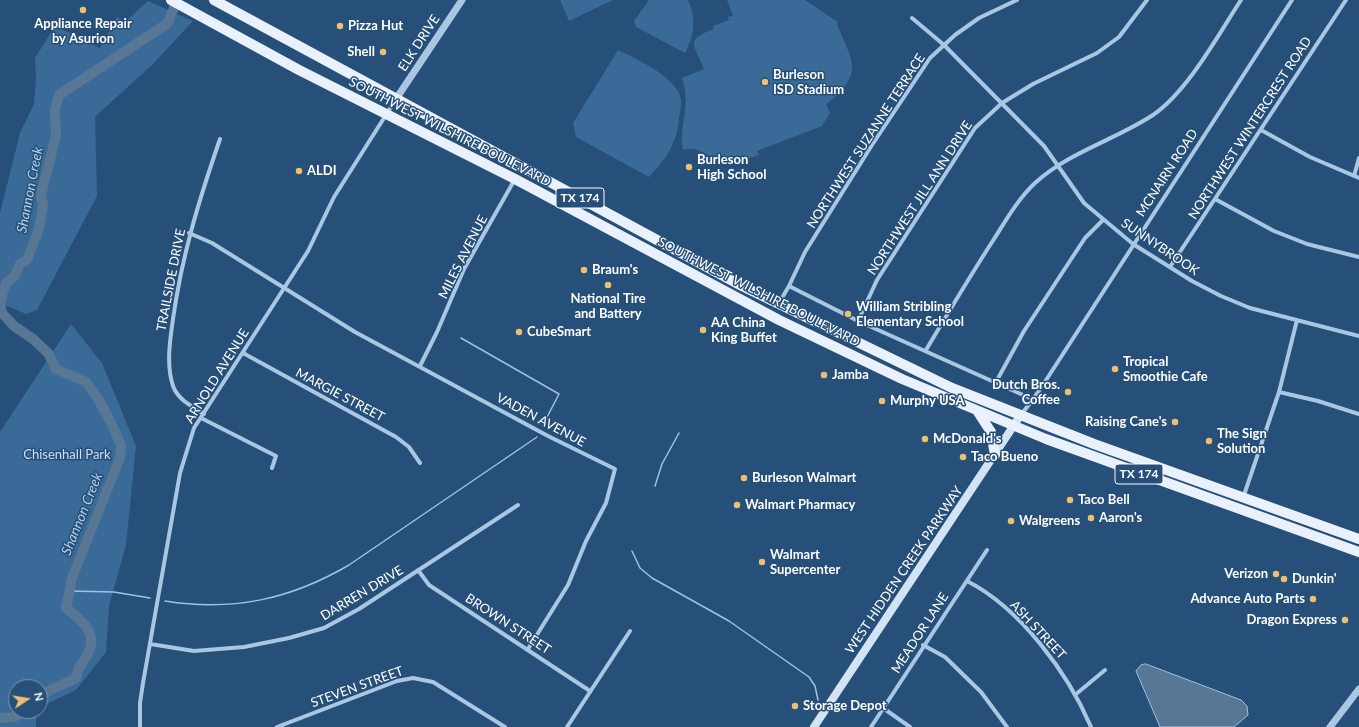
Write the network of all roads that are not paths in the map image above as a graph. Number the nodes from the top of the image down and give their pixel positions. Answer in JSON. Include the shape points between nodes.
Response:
{"nodes":[{"id":1,"x":171,"y":0,"type":"edge"},
{"id":2,"x":214,"y":0,"type":"edge"},
{"id":3,"x":462,"y":0,"type":"edge"},
{"id":4,"x":1017,"y":0,"type":"edge"},
{"id":5,"x":1147,"y":0,"type":"edge"},
{"id":6,"x":1241,"y":0,"type":"edge"},
{"id":7,"x":1292,"y":0,"type":"edge"},
{"id":8,"x":1346,"y":0,"type":"edge"},
{"id":9,"x":1008,"y":2,"type":"edge"},
{"id":10,"x":912,"y":18,"type":"dead end"},
{"id":11,"x":944,"y":44,"type":"junction"},
{"id":12,"x":396,"y":99,"type":"junction"},
{"id":13,"x":1002,"y":103,"type":"junction"},
{"id":14,"x":387,"y":115,"type":"junction"},
{"id":15,"x":1261,"y":130,"type":"junction"},
{"id":16,"x":220,"y":139,"type":"dead end"},
{"id":17,"x":1359,"y":158,"type":"edge"},
{"id":18,"x":1056,"y":165,"type":"junction"},
{"id":19,"x":1354,"y":176,"type":"junction"},
{"id":20,"x":1359,"y":178,"type":"edge"},
{"id":21,"x":515,"y":179,"type":"junction"},
{"id":22,"x":1215,"y":199,"type":"junction"},
{"id":23,"x":1103,"y":220,"type":"junction"},
{"id":24,"x":189,"y":233,"type":"junction"},
{"id":25,"x":1133,"y":244,"type":"junction"},
{"id":26,"x":685,"y":255,"type":"junction"},
{"id":27,"x":1359,"y":257,"type":"edge"},
{"id":28,"x":679,"y":266,"type":"junction"},
{"id":29,"x":1170,"y":267,"type":"junction"},
{"id":30,"x":789,"y":286,"type":"junction"},
{"id":31,"x":284,"y":289,"type":"junction"},
{"id":32,"x":778,"y":305,"type":"junction"},
{"id":33,"x":1297,"y":320,"type":"junction"},
{"id":34,"x":858,"y":321,"type":"junction"},
{"id":35,"x":790,"y":325,"type":"junction"},
{"id":36,"x":843,"y":336,"type":"junction"},
{"id":37,"x":1359,"y":336,"type":"edge"},
{"id":38,"x":926,"y":350,"type":"junction"},
{"id":39,"x":243,"y":353,"type":"junction"},
{"id":40,"x":420,"y":366,"type":"junction"},
{"id":41,"x":996,"y":382,"type":"junction"},
{"id":42,"x":1279,"y":392,"type":"junction"},
{"id":43,"x":1032,"y":399,"type":"junction"},
{"id":44,"x":977,"y":411,"type":"junction"},
{"id":45,"x":204,"y":414,"type":"junction"},
{"id":46,"x":1359,"y":414,"type":"edge"},
{"id":47,"x":1020,"y":416,"type":"junction"},
{"id":48,"x":201,"y":418,"type":"junction"},
{"id":49,"x":1013,"y":426,"type":"junction"},
{"id":50,"x":994,"y":455,"type":"junction"},
{"id":51,"x":420,"y":463,"type":"dead end"},
{"id":52,"x":272,"y":468,"type":"dead end"},
{"id":53,"x":1243,"y":499,"type":"junction"},
{"id":54,"x":518,"y":505,"type":"dead end"},
{"id":55,"x":1359,"y":539,"type":"edge"},
{"id":56,"x":987,"y":550,"type":"dead end"},
{"id":57,"x":1359,"y":552,"type":"edge"},
{"id":58,"x":418,"y":570,"type":"junction"},
{"id":59,"x":967,"y":581,"type":"junction"},
{"id":60,"x":630,"y":631,"type":"dead end"},
{"id":61,"x":150,"y":644,"type":"junction"},
{"id":62,"x":923,"y":645,"type":"junction"},
{"id":63,"x":528,"y":650,"type":"junction"},
{"id":64,"x":1105,"y":670,"type":"dead end"},
{"id":65,"x":1359,"y":689,"type":"edge"},
{"id":66,"x":590,"y":691,"type":"junction"},
{"id":67,"x":1075,"y":695,"type":"junction"},
{"id":68,"x":883,"y":708,"type":"junction"},
{"id":69,"x":140,"y":727,"type":"edge"},
{"id":70,"x":277,"y":727,"type":"edge"},
{"id":71,"x":505,"y":727,"type":"edge"},
{"id":72,"x":567,"y":727,"type":"edge"},
{"id":73,"x":814,"y":727,"type":"edge"},
{"id":74,"x":871,"y":727,"type":"edge"},
{"id":75,"x":910,"y":727,"type":"edge"},
{"id":76,"x":1007,"y":727,"type":"edge"},
{"id":77,"x":1091,"y":727,"type":"edge"},
{"id":78,"x":1330,"y":727,"type":"edge"}],
"edges":[{"from":1,"to":14,"type":"main road","name":"SOUTHWEST WILSHIRE BOULEVARD","number":"TX 174"},
{"from":2,"to":12,"type":"main road","name":"SOUTHWEST WILSHIRE BOULEVARD","number":"TX 174"},
{"from":3,"to":12,"type":"street","name":"ELK DRIVE"},
{"from":4,"to":9,"type":"street","name":"NORTHWEST SUZANNE TERRACE"},
{"from":5,"to":13,"type":"street","name":"NORTHWEST JILL ANN DRIVE","via":[[1119,37],[1097,53],[1033,84]]},
{"from":6,"to":18,"type":"street","via":[[1206,53],[1168,102],[1154,114],[1125,131]]},
{"from":7,"to":25,"type":"street","name":"MCNAIRN ROAD"},
{"from":8,"to":15,"type":"street","name":"NORTHWEST WINTERCREST ROAD"},
{"from":9,"to":11,"type":"street","name":"NORTHWEST SUZANNE TERRACE","via":[[979,18]]},
{"from":10,"to":11,"type":"street","name":"SUNNYBROOK"},
{"from":11,"to":13,"type":"street","name":"SUNNYBROOK"},
{"from":11,"to":30,"type":"street","name":"NORTHWEST SUZANNE TERRACE","via":[[930,58],[872,145],[805,252]]},
{"from":12,"to":14,"type":"street","name":"ARNOLD AVENUE"},
{"from":12,"to":26,"type":"main road","name":"SOUTHWEST WILSHIRE BOULEVARD","number":"TX 174"},
{"from":13,"to":18,"type":"street","name":"SUNNYBROOK","via":[[1044,146]]},
{"from":13,"to":34,"type":"street","name":"NORTHWEST JILL ANN DRIVE","via":[[975,128],[877,280]]},
{"from":14,"to":21,"type":"main road","name":"SOUTHWEST WILSHIRE BOULEVARD","number":"TX 174"},
{"from":14,"to":31,"type":"street","name":"ARNOLD AVENUE","via":[[334,197],[308,251]]},
{"from":15,"to":19,"type":"street","via":[[1310,157]]},
{"from":15,"to":22,"type":"street","name":"NORTHWEST WINTERCREST ROAD"},
{"from":16,"to":24,"type":"street","name":"TRAILSIDE DRIVE"},
{"from":17,"to":19,"type":"street"},
{"from":18,"to":23,"type":"street","name":"SUNNYBROOK","via":[[1084,203]]},
{"from":18,"to":38,"type":"street","via":[[1020,200],[961,290]]},
{"from":19,"to":20,"type":"street"},
{"from":21,"to":28,"type":"main road","name":"SOUTHWEST WILSHIRE BOULEVARD","number":"TX 174"},
{"from":21,"to":40,"type":"street","name":"MILES AVENUE","via":[[464,269]]},
{"from":22,"to":27,"type":"street","via":[[1274,231],[1307,244]]},
{"from":22,"to":29,"type":"street","name":"NORTHWEST WINTERCREST ROAD"},
{"from":23,"to":25,"type":"street","name":"SUNNYBROOK"},
{"from":23,"to":41,"type":"street","via":[[1076,251],[1024,331]]},
{"from":24,"to":31,"type":"street","name":"VADEN AVENUE","via":[[212,243]]},
{"from":24,"to":45,"type":"street","name":"TRAILSIDE DRIVE","via":[[169,346],[170,371],[178,396]]},
{"from":25,"to":29,"type":"street","name":"SUNNYBROOK"},
{"from":25,"to":43,"type":"street","name":"MCNAIRN ROAD"},
{"from":26,"to":28,"type":"main road"},
{"from":26,"to":32,"type":"main road","name":"SOUTHWEST WILSHIRE BOULEVARD","number":"TX 174"},
{"from":28,"to":35,"type":"main road","name":"SOUTHWEST WILSHIRE BOULEVARD","number":"TX 174"},
{"from":29,"to":33,"type":"street","name":"SUNNYBROOK","via":[[1221,296],[1250,308]]},
{"from":30,"to":32,"type":"street","name":"NORTHWEST SUZANNE TERRACE"},
{"from":30,"to":34,"type":"street"},
{"from":31,"to":39,"type":"street","name":"ARNOLD AVENUE"},
{"from":31,"to":40,"type":"street","name":"VADEN AVENUE","via":[[355,332]]},
{"from":32,"to":36,"type":"main road","name":"SOUTHWEST WILSHIRE BOULEVARD","number":"TX 174"},
{"from":33,"to":37,"type":"street","name":"SUNNYBROOK"},
{"from":33,"to":42,"type":"street"},
{"from":34,"to":38,"type":"street"},
{"from":35,"to":36,"type":"main road","via":[[799,322],[830,337]]},
{"from":35,"to":44,"type":"main road","name":"SOUTHWEST WILSHIRE BOULEVARD","number":"TX 174","via":[[902,379]]},
{"from":36,"to":47,"type":"main road","name":"SOUTHWEST WILSHIRE BOULEVARD","number":"TX 174","via":[[952,388]]},
{"from":38,"to":41,"type":"street"},
{"from":39,"to":45,"type":"street","name":"ARNOLD AVENUE"},
{"from":39,"to":51,"type":"street","name":"MARGIE STREET","via":[[396,437],[409,447]]},
{"from":40,"to":63,"type":"street","name":"VADEN AVENUE","via":[[548,436],[615,469],[606,503],[586,541],[568,585]]},
{"from":41,"to":43,"type":"street"},
{"from":42,"to":46,"type":"street"},
{"from":42,"to":53,"type":"street"},
{"from":43,"to":47,"type":"street","name":"MCNAIRN ROAD"},
{"from":44,"to":49,"type":"main road","name":"SOUTHWEST WILSHIRE BOULEVARD","number":"TX 174"},
{"from":44,"to":50,"type":"main road","via":[[991,432]]},
{"from":45,"to":48,"type":"street","name":"ARNOLD AVENUE"},
{"from":47,"to":49,"type":"main road","name":"WEST HIDDEN CREEK PARKWAY"},
{"from":47,"to":53,"type":"main road","name":"SOUTHWEST WILSHIRE BOULEVARD","number":"TX 174"},
{"from":48,"to":52,"type":"street","via":[[276,456]]},
{"from":48,"to":61,"type":"street","name":"ARNOLD AVENUE","via":[[194,428],[180,473]]},
{"from":49,"to":50,"type":"main road","name":"WEST HIDDEN CREEK PARKWAY"},
{"from":49,"to":57,"type":"main road","name":"SOUTHWEST WILSHIRE BOULEVARD","number":"TX 174","via":[[1158,481]]},
{"from":50,"to":73,"type":"main road","name":"WEST HIDDEN CREEK PARKWAY"},
{"from":53,"to":55,"type":"main road","name":"SOUTHWEST WILSHIRE BOULEVARD","number":"TX 174"},
{"from":54,"to":58,"type":"street","name":"DARREN DRIVE"},
{"from":56,"to":59,"type":"street","name":"MEADOR LANE"},
{"from":58,"to":61,"type":"street","name":"DARREN DRIVE","via":[[359,609],[324,628],[289,638],[244,647],[194,651]]},
{"from":58,"to":63,"type":"street","name":"BROWN STREET","via":[[429,584]]},
{"from":59,"to":62,"type":"street","name":"MEADOR LANE"},
{"from":59,"to":67,"type":"street","name":"ASH STREET","via":[[980,587],[1022,624],[1064,674]]},
{"from":60,"to":66,"type":"street"},
{"from":61,"to":69,"type":"street","name":"ARNOLD AVENUE","via":[[140,703]]},
{"from":62,"to":68,"type":"street","name":"MEADOR LANE"},
{"from":62,"to":76,"type":"street","via":[[945,657],[981,692]]},
{"from":63,"to":66,"type":"street","name":"BROWN STREET"},
{"from":64,"to":67,"type":"street"},
{"from":65,"to":78,"type":"street"},
{"from":66,"to":72,"type":"street"},
{"from":67,"to":77,"type":"street","name":"ASH STREET"},
{"from":68,"to":74,"type":"street","name":"MEADOR LANE"},
{"from":68,"to":75,"type":"street"},
{"from":70,"to":71,"type":"street","name":"STEVEN STREET","via":[[397,681],[414,678],[433,682]]}]}
